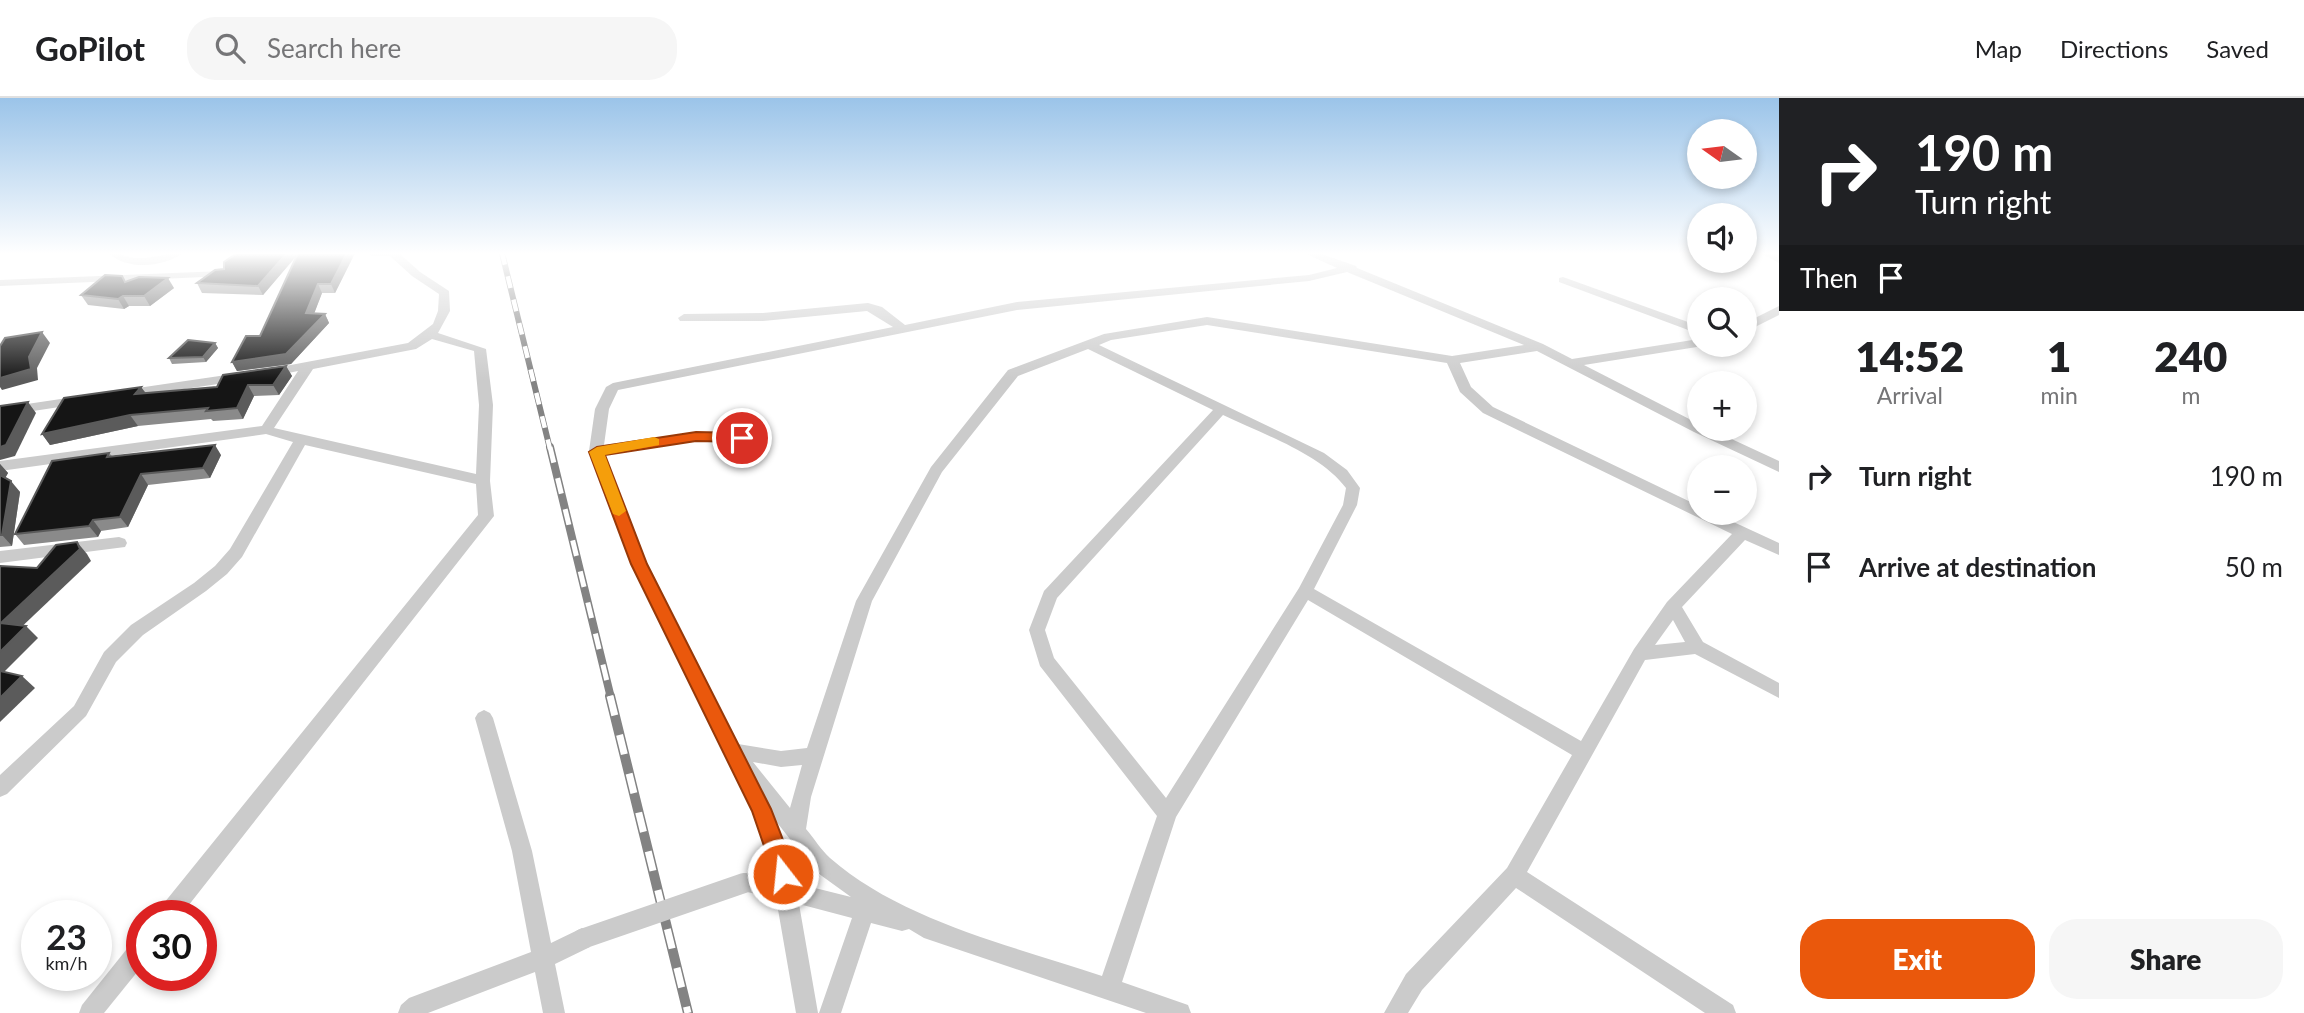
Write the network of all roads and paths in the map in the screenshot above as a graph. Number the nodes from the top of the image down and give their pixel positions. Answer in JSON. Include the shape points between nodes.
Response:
{"nodes":[{"id":1,"x":445,"y":296,"type":"edge"},
{"id":2,"x":1124,"y":296,"type":"edge"},
{"id":3,"x":1417,"y":296,"type":"edge"},
{"id":4,"x":1606,"y":296,"type":"edge"},
{"id":5,"x":1779,"y":310,"type":"edge"},
{"id":6,"x":684,"y":318,"type":"dead end"},
{"id":7,"x":1757,"y":322,"type":"edge"},
{"id":8,"x":1687,"y":326,"type":"edge"},
{"id":9,"x":903,"y":329,"type":"junction"},
{"id":10,"x":432,"y":335,"type":"junction"},
{"id":11,"x":1087,"y":344,"type":"junction"},
{"id":12,"x":1687,"y":344,"type":"edge"},
{"id":13,"x":1538,"y":347,"type":"junction"},
{"id":14,"x":1452,"y":360,"type":"junction"},
{"id":15,"x":1572,"y":363,"type":"junction"},
{"id":16,"x":307,"y":368,"type":"junction"},
{"id":17,"x":1221,"y":409,"type":"junction"},
{"id":18,"x":0,"y":412,"type":"edge"},
{"id":19,"x":1687,"y":423,"type":"edge"},
{"id":20,"x":266,"y":430,"type":"junction"},
{"id":21,"x":742,"y":438,"type":"dead end"},
{"id":22,"x":301,"y":440,"type":"junction"},
{"id":23,"x":1724,"y":441,"type":"edge"},
{"id":24,"x":597,"y":452,"type":"junction"},
{"id":25,"x":0,"y":466,"type":"edge"},
{"id":26,"x":1779,"y":467,"type":"edge"},
{"id":27,"x":483,"y":481,"type":"junction"},
{"id":28,"x":1687,"y":506,"type":"edge"},
{"id":29,"x":1726,"y":525,"type":"edge"},
{"id":30,"x":1742,"y":533,"type":"junction"},
{"id":31,"x":118,"y":543,"type":"dead end"},
{"id":32,"x":1779,"y":549,"type":"edge"},
{"id":33,"x":0,"y":558,"type":"edge"},
{"id":34,"x":1304,"y":591,"type":"junction"},
{"id":35,"x":1673,"y":606,"type":"junction"},
{"id":36,"x":1698,"y":647,"type":"junction"},
{"id":37,"x":1640,"y":654,"type":"junction"},
{"id":38,"x":1779,"y":691,"type":"edge"},
{"id":39,"x":484,"y":718,"type":"dead end"},
{"id":40,"x":732,"y":751,"type":"junction"},
{"id":41,"x":1584,"y":752,"type":"junction"},
{"id":42,"x":815,"y":755,"type":"junction"},
{"id":43,"x":0,"y":788,"type":"edge"},
{"id":44,"x":1167,"y":814,"type":"junction"},
{"id":45,"x":796,"y":831,"type":"junction"},
{"id":46,"x":1514,"y":875,"type":"junction"},
{"id":47,"x":786,"y":891,"type":"junction"},
{"id":48,"x":180,"y":900,"type":"edge"},
{"id":49,"x":865,"y":911,"type":"junction"},
{"id":50,"x":933,"y":930,"type":"junction"},
{"id":51,"x":543,"y":958,"type":"junction"},
{"id":52,"x":126,"y":968,"type":"edge"},
{"id":53,"x":1109,"y":988,"type":"junction"},
{"id":54,"x":90,"y":1013,"type":"edge"},
{"id":55,"x":409,"y":1013,"type":"edge"},
{"id":56,"x":554,"y":1013,"type":"edge"},
{"id":57,"x":807,"y":1013,"type":"edge"},
{"id":58,"x":830,"y":1013,"type":"edge"},
{"id":59,"x":1180,"y":1013,"type":"edge"},
{"id":60,"x":1395,"y":1013,"type":"edge"},
{"id":61,"x":1725,"y":1013,"type":"edge"}],
"edges":[{"from":1,"to":10,"type":"street","via":[[447,309]]},
{"from":2,"to":9,"type":"street","via":[[1017,306]]},
{"from":3,"to":13,"type":"street"},
{"from":4,"to":8,"type":"street"},
{"from":5,"to":7,"type":"street"},
{"from":6,"to":9,"type":"street","via":[[763,317],[868,307]]},
{"from":9,"to":24,"type":"street","via":[[613,387],[602,409]]},
{"from":10,"to":16,"type":"street","via":[[412,346]]},
{"from":10,"to":27,"type":"street","via":[[480,349],[486,405]]},
{"from":11,"to":14,"type":"street","via":[[1207,321]]},
{"from":11,"to":17,"type":"street"},
{"from":11,"to":42,"type":"street","via":[[1013,373],[936,470],[864,601]]},
{"from":12,"to":15,"type":"street"},
{"from":13,"to":14,"type":"street"},
{"from":13,"to":15,"type":"street"},
{"from":14,"to":28,"type":"street","via":[[1465,389],[1488,410]]},
{"from":15,"to":19,"type":"street"},
{"from":16,"to":18,"type":"street"},
{"from":16,"to":20,"type":"street"},
{"from":17,"to":34,"type":"street","via":[[1319,456],[1353,488],[1350,505]]},
{"from":17,"to":44,"type":"street","via":[[1050,595],[1037,630],[1046,661]]},
{"from":20,"to":22,"type":"street"},
{"from":20,"to":25,"type":"street"},
{"from":21,"to":24,"type":"street","via":[[696,437]]},
{"from":22,"to":27,"type":"street"},
{"from":22,"to":43,"type":"street","via":[[236,553],[201,587],[136,630],[110,657],[80,711]]},
{"from":23,"to":26,"type":"street"},
{"from":24,"to":40,"type":"street","via":[[639,564]]},
{"from":27,"to":48,"type":"street","via":[[486,516]]},
{"from":29,"to":30,"type":"street"},
{"from":30,"to":32,"type":"street"},
{"from":30,"to":35,"type":"street"},
{"from":31,"to":33,"type":"street"},
{"from":34,"to":41,"type":"street"},
{"from":34,"to":44,"type":"street"},
{"from":35,"to":36,"type":"street"},
{"from":35,"to":37,"type":"street"},
{"from":36,"to":37,"type":"street"},
{"from":36,"to":38,"type":"street"},
{"from":37,"to":41,"type":"street"},
{"from":39,"to":51,"type":"street","via":[[522,851]]},
{"from":40,"to":42,"type":"street","via":[[781,759]]},
{"from":40,"to":45,"type":"street"},
{"from":40,"to":47,"type":"street","via":[[780,858]]},
{"from":41,"to":46,"type":"street"},
{"from":42,"to":45,"type":"street"},
{"from":44,"to":53,"type":"street"},
{"from":45,"to":50,"type":"street","via":[[822,864],[864,895]]},
{"from":46,"to":60,"type":"street","via":[[1414,982]]},
{"from":46,"to":61,"type":"street"},
{"from":47,"to":49,"type":"street"},
{"from":47,"to":51,"type":"street","bridge":true,"via":[[744,883],[582,939]]},
{"from":47,"to":57,"type":"street"},
{"from":49,"to":50,"type":"street"},
{"from":49,"to":58,"type":"street"},
{"from":50,"to":53,"type":"street"},
{"from":51,"to":55,"type":"street"},
{"from":51,"to":56,"type":"street"},
{"from":52,"to":54,"type":"street"},
{"from":53,"to":59,"type":"street"}]}
